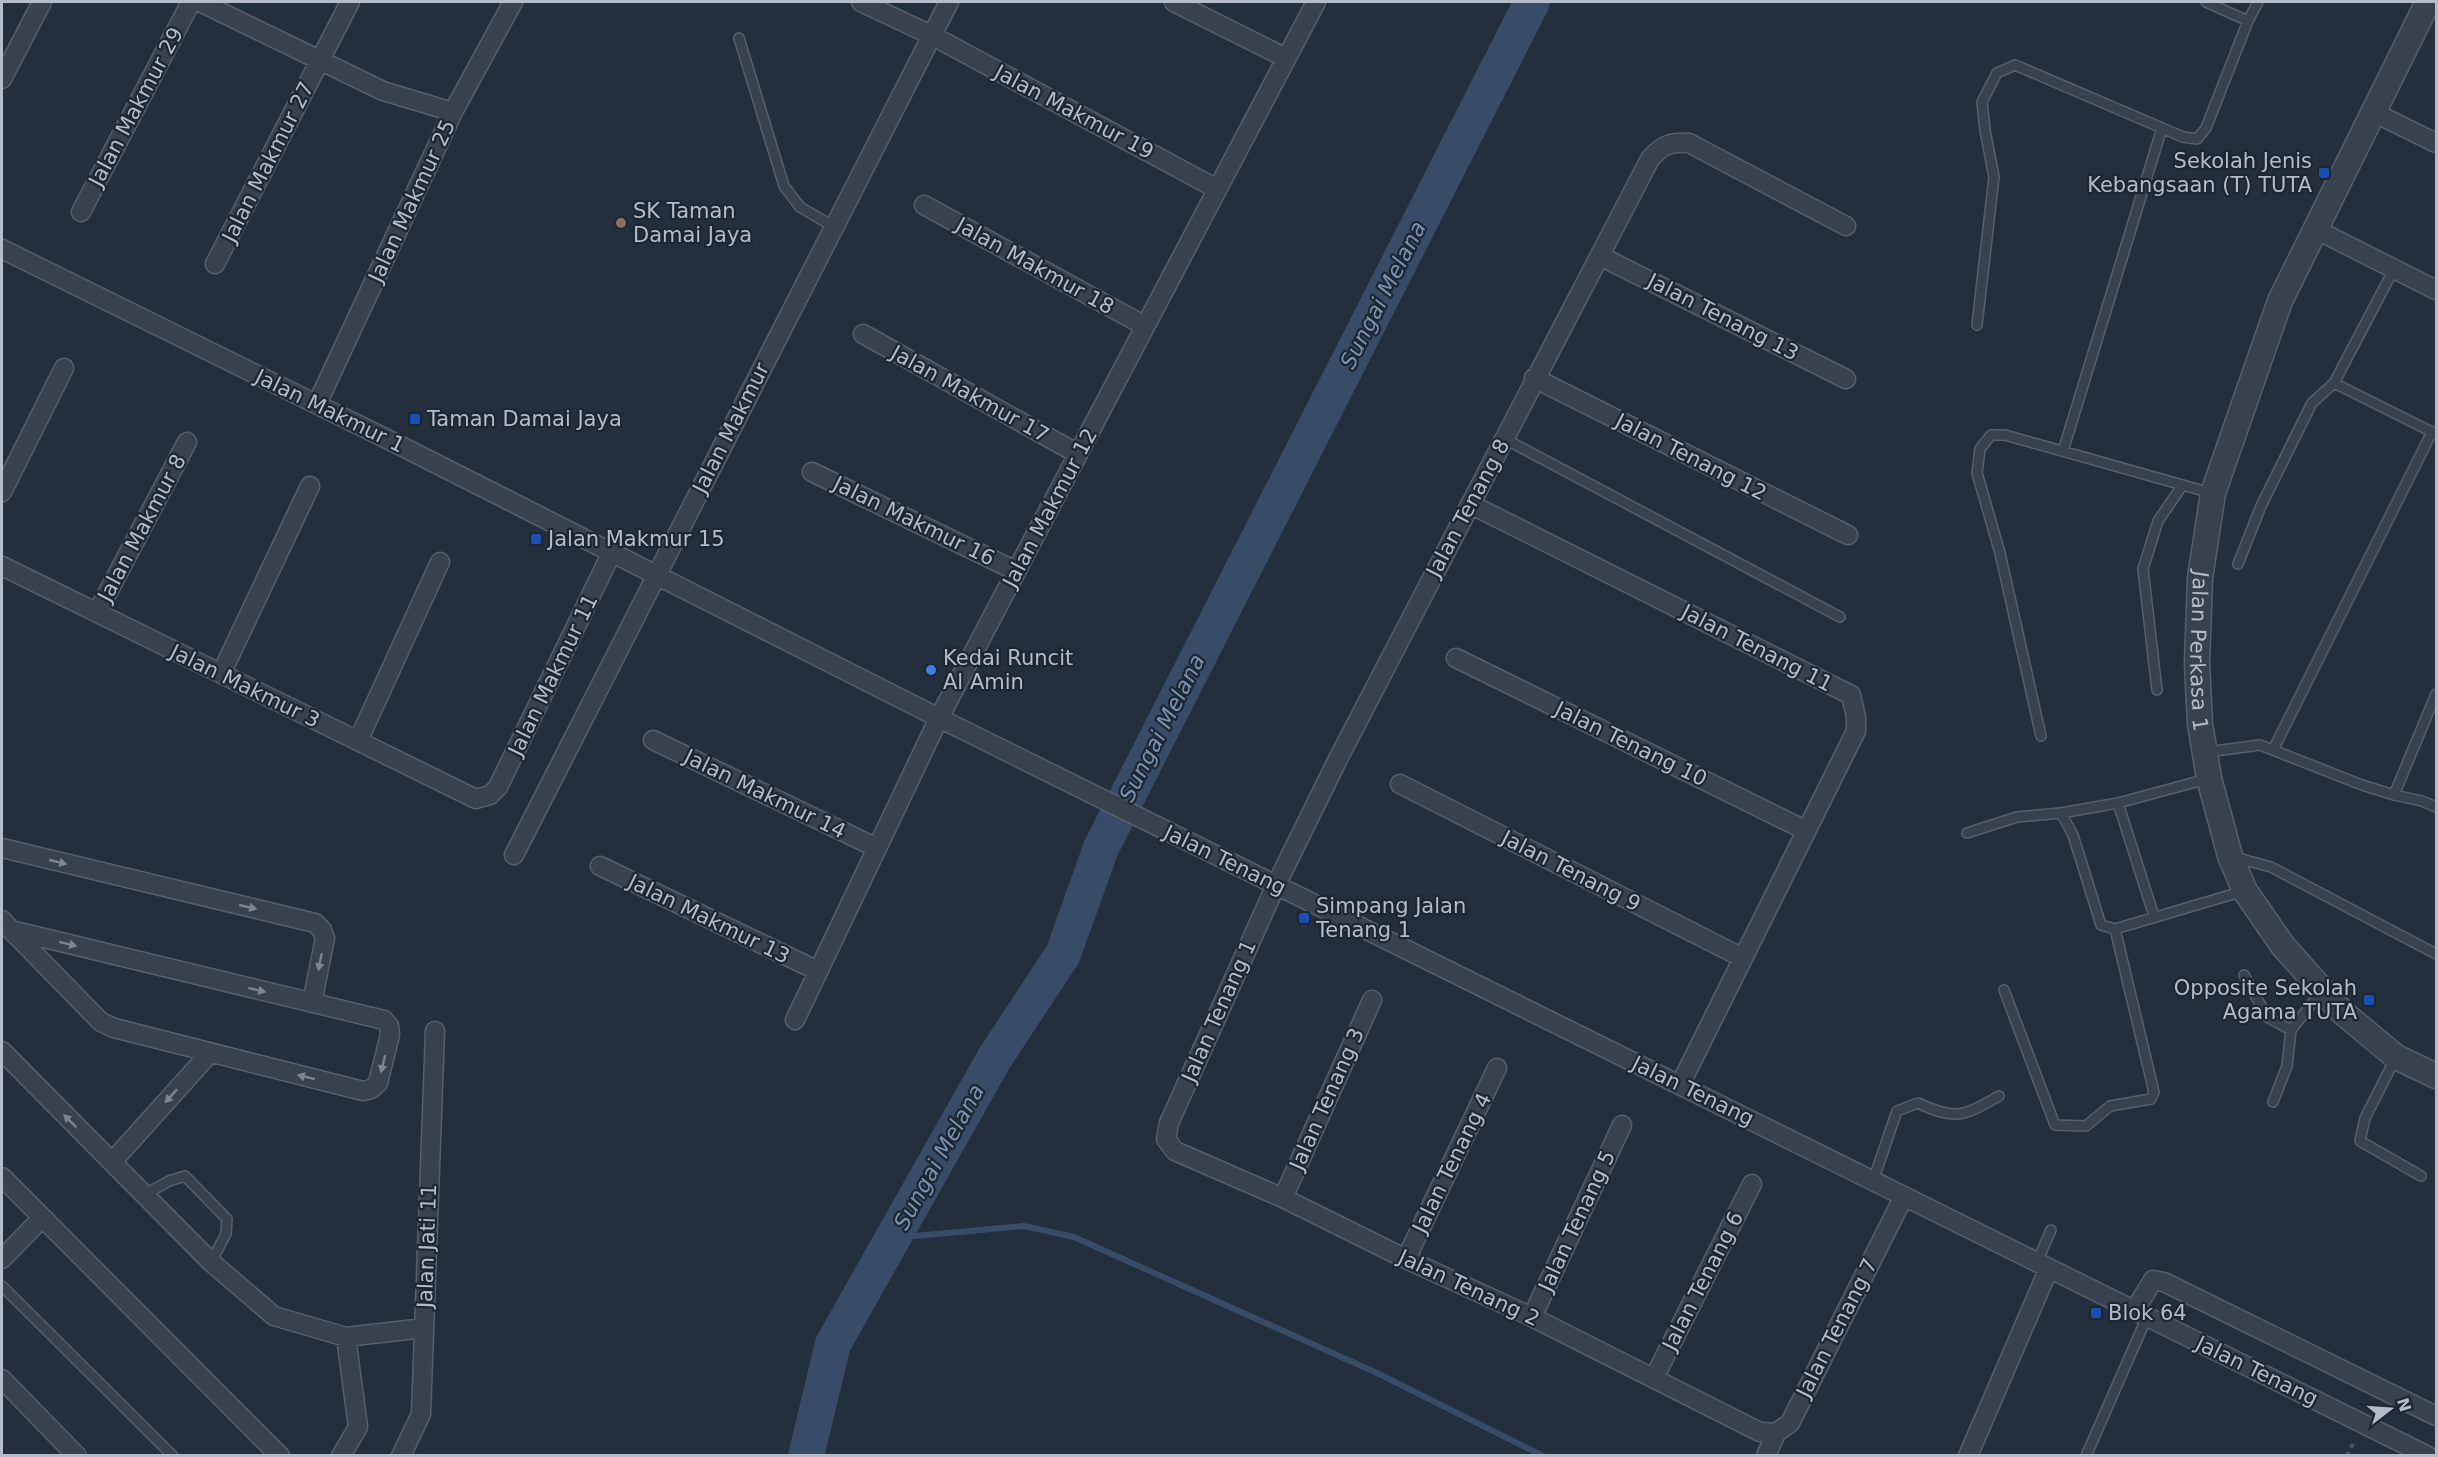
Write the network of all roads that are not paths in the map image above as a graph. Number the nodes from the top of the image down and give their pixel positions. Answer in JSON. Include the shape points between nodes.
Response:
{"nodes":[{"id":1,"x":42,"y":2,"type":"edge"},
{"id":2,"x":191,"y":2,"type":"edge"},
{"id":3,"x":200,"y":2,"type":"edge"},
{"id":4,"x":350,"y":2,"type":"edge"},
{"id":5,"x":513,"y":2,"type":"edge"},
{"id":6,"x":861,"y":2,"type":"edge"},
{"id":7,"x":949,"y":2,"type":"edge"},
{"id":8,"x":1174,"y":2,"type":"edge"},
{"id":9,"x":1316,"y":2,"type":"edge"},
{"id":10,"x":2206,"y":2,"type":"edge"},
{"id":11,"x":2258,"y":2,"type":"edge"},
{"id":12,"x":2428,"y":2,"type":"edge"},
{"id":13,"x":2248,"y":21,"type":"junction"},
{"id":14,"x":931,"y":35,"type":"junction"},
{"id":15,"x":739,"y":38,"type":"dead end"},
{"id":16,"x":1286,"y":58,"type":"junction"},
{"id":17,"x":321,"y":60,"type":"junction"},
{"id":18,"x":2,"y":79,"type":"edge"},
{"id":19,"x":453,"y":112,"type":"junction"},
{"id":20,"x":2373,"y":112,"type":"junction"},
{"id":21,"x":2162,"y":128,"type":"junction"},
{"id":22,"x":2436,"y":143,"type":"edge"},
{"id":23,"x":1217,"y":189,"type":"junction"},
{"id":24,"x":924,"y":205,"type":"dead end"},
{"id":25,"x":81,"y":212,"type":"dead end"},
{"id":26,"x":1846,"y":226,"type":"dead end"},
{"id":27,"x":834,"y":227,"type":"junction"},
{"id":28,"x":2315,"y":229,"type":"junction"},
{"id":29,"x":2,"y":249,"type":"edge"},
{"id":30,"x":1600,"y":256,"type":"junction"},
{"id":31,"x":215,"y":264,"type":"dead end"},
{"id":32,"x":2394,"y":269,"type":"junction"},
{"id":33,"x":2436,"y":290,"type":"edge"},
{"id":34,"x":1977,"y":325,"type":"dead end"},
{"id":35,"x":1145,"y":326,"type":"junction"},
{"id":36,"x":863,"y":334,"type":"dead end"},
{"id":37,"x":64,"y":368,"type":"dead end"},
{"id":38,"x":1534,"y":378,"type":"junction"},
{"id":39,"x":1846,"y":379,"type":"dead end"},
{"id":40,"x":2334,"y":384,"type":"junction"},
{"id":41,"x":317,"y":404,"type":"junction"},
{"id":42,"x":2434,"y":433,"type":"edge"},
{"id":43,"x":1505,"y":439,"type":"junction"},
{"id":44,"x":187,"y":442,"type":"dead end"},
{"id":45,"x":2063,"y":451,"type":"junction"},
{"id":46,"x":1078,"y":454,"type":"junction"},
{"id":47,"x":812,"y":472,"type":"dead end"},
{"id":48,"x":310,"y":486,"type":"dead end"},
{"id":49,"x":2182,"y":486,"type":"junction"},
{"id":50,"x":2,"y":492,"type":"edge"},
{"id":51,"x":2213,"y":494,"type":"junction"},
{"id":52,"x":1470,"y":504,"type":"junction"},
{"id":53,"x":1848,"y":535,"type":"dead end"},
{"id":54,"x":612,"y":552,"type":"junction"},
{"id":55,"x":440,"y":562,"type":"dead end"},
{"id":56,"x":2238,"y":564,"type":"dead end"},
{"id":57,"x":2,"y":566,"type":"edge"},
{"id":58,"x":1016,"y":571,"type":"junction"},
{"id":59,"x":657,"y":574,"type":"junction"},
{"id":60,"x":97,"y":613,"type":"junction"},
{"id":61,"x":1840,"y":617,"type":"dead end"},
{"id":62,"x":1456,"y":658,"type":"dead end"},
{"id":63,"x":221,"y":674,"type":"junction"},
{"id":64,"x":2157,"y":690,"type":"dead end"},
{"id":65,"x":2436,"y":694,"type":"edge"},
{"id":66,"x":939,"y":718,"type":"junction"},
{"id":67,"x":2041,"y":736,"type":"dead end"},
{"id":68,"x":653,"y":740,"type":"dead end"},
{"id":69,"x":358,"y":741,"type":"junction"},
{"id":70,"x":2273,"y":750,"type":"junction"},
{"id":71,"x":2205,"y":752,"type":"junction"},
{"id":72,"x":2209,"y":778,"type":"junction"},
{"id":73,"x":1400,"y":784,"type":"dead end"},
{"id":74,"x":490,"y":795,"type":"joint"},
{"id":75,"x":2394,"y":795,"type":"junction"},
{"id":76,"x":2118,"y":803,"type":"junction"},
{"id":77,"x":2436,"y":807,"type":"edge"},
{"id":78,"x":2061,"y":813,"type":"junction"},
{"id":79,"x":1805,"y":830,"type":"junction"},
{"id":80,"x":1967,"y":833,"type":"dead end"},
{"id":81,"x":2,"y":848,"type":"edge"},
{"id":82,"x":877,"y":848,"type":"junction"},
{"id":83,"x":514,"y":855,"type":"dead end"},
{"id":84,"x":2230,"y":856,"type":"junction"},
{"id":85,"x":600,"y":866,"type":"dead end"},
{"id":86,"x":1276,"y":885,"type":"junction"},
{"id":87,"x":2245,"y":891,"type":"junction"},
{"id":88,"x":2154,"y":916,"type":"junction"},
{"id":89,"x":6,"y":925,"type":"edge"},
{"id":90,"x":2115,"y":929,"type":"junction"},
{"id":91,"x":2436,"y":954,"type":"edge"},
{"id":92,"x":1743,"y":958,"type":"junction"},
{"id":93,"x":818,"y":971,"type":"junction"},
{"id":94,"x":2244,"y":975,"type":"dead end"},
{"id":95,"x":2004,"y":990,"type":"dead end"},
{"id":96,"x":2322,"y":990,"type":"junction"},
{"id":97,"x":1372,"y":1000,"type":"dead end"},
{"id":98,"x":312,"y":1003,"type":"junction"},
{"id":99,"x":795,"y":1020,"type":"dead end"},
{"id":100,"x":2291,"y":1030,"type":"junction"},
{"id":101,"x":435,"y":1031,"type":"dead end"},
{"id":102,"x":2,"y":1051,"type":"edge"},
{"id":103,"x":210,"y":1053,"type":"junction"},
{"id":104,"x":2396,"y":1057,"type":"junction"},
{"id":105,"x":1497,"y":1068,"type":"dead end"},
{"id":106,"x":2436,"y":1076,"type":"edge"},
{"id":107,"x":1680,"y":1085,"type":"junction"},
{"id":108,"x":1999,"y":1096,"type":"dead end"},
{"id":109,"x":2272,"y":1102,"type":"dead end"},
{"id":110,"x":1622,"y":1125,"type":"dead end"},
{"id":111,"x":1166,"y":1139,"type":"joint"},
{"id":112,"x":112,"y":1162,"type":"junction"},
{"id":113,"x":2421,"y":1176,"type":"dead end"},
{"id":114,"x":2,"y":1177,"type":"edge"},
{"id":115,"x":1873,"y":1181,"type":"junction"},
{"id":116,"x":1752,"y":1184,"type":"dead end"},
{"id":117,"x":144,"y":1195,"type":"junction"},
{"id":118,"x":1904,"y":1196,"type":"junction"},
{"id":119,"x":1282,"y":1198,"type":"junction"},
{"id":120,"x":42,"y":1218,"type":"junction"},
{"id":121,"x":2051,"y":1230,"type":"dead end"},
{"id":122,"x":2,"y":1259,"type":"edge"},
{"id":123,"x":1406,"y":1259,"type":"junction"},
{"id":124,"x":211,"y":1262,"type":"junction"},
{"id":125,"x":2043,"y":1265,"type":"junction"},
{"id":126,"x":2,"y":1286,"type":"edge"},
{"id":127,"x":2141,"y":1313,"type":"junction"},
{"id":128,"x":1532,"y":1317,"type":"junction"},
{"id":129,"x":424,"y":1328,"type":"junction"},
{"id":130,"x":346,"y":1337,"type":"junction"},
{"id":131,"x":1654,"y":1378,"type":"junction"},
{"id":132,"x":2,"y":1379,"type":"edge"},
{"id":133,"x":2436,"y":1416,"type":"edge"},
{"id":134,"x":1776,"y":1433,"type":"junction"},
{"id":135,"x":77,"y":1455,"type":"edge"},
{"id":136,"x":173,"y":1455,"type":"edge"},
{"id":137,"x":280,"y":1455,"type":"edge"},
{"id":138,"x":340,"y":1455,"type":"edge"},
{"id":139,"x":401,"y":1455,"type":"edge"},
{"id":140,"x":1766,"y":1455,"type":"edge"},
{"id":141,"x":1968,"y":1455,"type":"edge"},
{"id":142,"x":2086,"y":1455,"type":"edge"},
{"id":143,"x":2428,"y":1455,"type":"edge"}],
"edges":[{"from":1,"to":18,"type":"street"},
{"from":2,"to":25,"type":"street","name":"Jalan Makmur 29"},
{"from":3,"to":17,"type":"street"},
{"from":4,"to":17,"type":"street","name":"Jalan Makmur 27"},
{"from":5,"to":19,"type":"street","name":"Jalan Makmur 25"},
{"from":6,"to":14,"type":"street","name":"Jalan Makmur 19"},
{"from":7,"to":14,"type":"street","name":"Jalan Makmur"},
{"from":8,"to":16,"type":"street"},
{"from":9,"to":16,"type":"street","name":"Jalan Makmur 12"},
{"from":10,"to":13,"type":"lane"},
{"from":11,"to":13,"type":"lane"},
{"from":12,"to":20,"type":"street","name":"Jalan Perkasa 1"},
{"from":13,"to":21,"type":"lane","via":[[2206,128],[2197,139]]},
{"from":14,"to":23,"type":"street","name":"Jalan Makmur 19"},
{"from":14,"to":27,"type":"street","name":"Jalan Makmur"},
{"from":15,"to":27,"type":"lane","via":[[784,186],[800,207]]},
{"from":16,"to":23,"type":"street","name":"Jalan Makmur 12"},
{"from":17,"to":19,"type":"street","via":[[383,91]]},
{"from":17,"to":31,"type":"street","name":"Jalan Makmur 27"},
{"from":19,"to":41,"type":"street","name":"Jalan Makmur 25"},
{"from":20,"to":22,"type":"street"},
{"from":20,"to":28,"type":"street","name":"Jalan Perkasa 1"},
{"from":21,"to":34,"type":"lane","via":[[2015,65],[1997,73],[1982,102],[1994,177]]},
{"from":21,"to":45,"type":"lane"},
{"from":23,"to":35,"type":"street","name":"Jalan Makmur 12"},
{"from":24,"to":35,"type":"street","name":"Jalan Makmur 18"},
{"from":26,"to":30,"type":"street","name":"Jalan Tenang 8","via":[[1689,143],[1673,142],[1660,147],[1650,159]]},
{"from":27,"to":59,"type":"street","name":"Jalan Makmur"},
{"from":28,"to":32,"type":"street"},
{"from":28,"to":51,"type":"street","name":"Jalan Perkasa 1","via":[[2280,301]]},
{"from":29,"to":41,"type":"street","name":"Jalan Makmur 1"},
{"from":30,"to":38,"type":"street","name":"Jalan Tenang 8"},
{"from":30,"to":39,"type":"street","name":"Jalan Tenang 13"},
{"from":32,"to":33,"type":"street"},
{"from":32,"to":40,"type":"lane"},
{"from":35,"to":46,"type":"street","name":"Jalan Makmur 12"},
{"from":36,"to":46,"type":"street","name":"Jalan Makmur 17"},
{"from":37,"to":50,"type":"street"},
{"from":38,"to":43,"type":"street","name":"Jalan Tenang 8"},
{"from":38,"to":53,"type":"street","name":"Jalan Tenang 12"},
{"from":40,"to":42,"type":"lane"},
{"from":40,"to":56,"type":"lane","via":[[2312,404],[2261,506]]},
{"from":41,"to":54,"type":"street","name":"Jalan Makmur 1"},
{"from":42,"to":70,"type":"lane"},
{"from":43,"to":52,"type":"street","name":"Jalan Tenang 8"},
{"from":43,"to":61,"type":"lane"},
{"from":44,"to":60,"type":"street","name":"Jalan Makmur 8"},
{"from":45,"to":49,"type":"lane"},
{"from":45,"to":67,"type":"lane","via":[[2005,435],[1991,435],[1980,448],[1977,473],[2000,553]]},
{"from":46,"to":58,"type":"street","name":"Jalan Makmur 12"},
{"from":47,"to":58,"type":"street","name":"Jalan Makmur 16"},
{"from":48,"to":63,"type":"street"},
{"from":49,"to":51,"type":"lane"},
{"from":49,"to":64,"type":"lane","via":[[2158,520],[2143,569]]},
{"from":51,"to":71,"type":"street","name":"Jalan Perkasa 1","via":[[2200,578],[2197,663]]},
{"from":52,"to":79,"type":"street","name":"Jalan Tenang 11","via":[[1851,695],[1856,730]]},
{"from":52,"to":86,"type":"street","name":"Jalan Tenang 8"},
{"from":54,"to":59,"type":"street","name":"Jalan Makmur 1"},
{"from":54,"to":74,"type":"street","name":"Jalan Makmur 11","via":[[498,787]]},
{"from":55,"to":69,"type":"street"},
{"from":57,"to":60,"type":"street","name":"Jalan Makmur 3"},
{"from":58,"to":66,"type":"street","name":"Jalan Makmur 12"},
{"from":59,"to":66,"type":"street"},
{"from":59,"to":83,"type":"street","name":"Jalan Makmur"},
{"from":60,"to":63,"type":"street","name":"Jalan Makmur 3"},
{"from":62,"to":79,"type":"street","name":"Jalan Tenang 10"},
{"from":63,"to":69,"type":"street","name":"Jalan Makmur 3"},
{"from":65,"to":75,"type":"lane"},
{"from":66,"to":82,"type":"street","name":"Jalan Makmur 12"},
{"from":66,"to":86,"type":"street","name":"Jalan Tenang"},
{"from":68,"to":82,"type":"street","name":"Jalan Makmur 14"},
{"from":69,"to":74,"type":"street","name":"Jalan Makmur 3","via":[[476,799]]},
{"from":70,"to":71,"type":"lane","via":[[2260,745]]},
{"from":70,"to":75,"type":"lane"},
{"from":71,"to":72,"type":"street","name":"Jalan Perkasa 1"},
{"from":72,"to":76,"type":"lane"},
{"from":72,"to":84,"type":"street","name":"Jalan Perkasa 1"},
{"from":73,"to":92,"type":"street","name":"Jalan Tenang 9"},
{"from":75,"to":77,"type":"lane"},
{"from":76,"to":78,"type":"lane"},
{"from":76,"to":88,"type":"lane"},
{"from":78,"to":80,"type":"lane","via":[[2017,817]]},
{"from":78,"to":90,"type":"lane","via":[[2073,836],[2101,925]]},
{"from":79,"to":92,"type":"street","name":"Jalan Tenang 11"},
{"from":81,"to":98,"type":"street","one_way":true,"via":[[315,923],[325,938]]},
{"from":82,"to":93,"type":"street","name":"Jalan Makmur 12"},
{"from":84,"to":87,"type":"street","name":"Jalan Perkasa 1"},
{"from":84,"to":91,"type":"lane","via":[[2271,867]]},
{"from":85,"to":93,"type":"street","name":"Jalan Makmur 13"},
{"from":86,"to":107,"type":"street","name":"Jalan Tenang"},
{"from":86,"to":111,"type":"street","name":"Jalan Tenang 1","via":[[1169,1124]]},
{"from":87,"to":88,"type":"lane"},
{"from":87,"to":96,"type":"street","name":"Jalan Perkasa 1","via":[[2283,946]]},
{"from":88,"to":90,"type":"lane"},
{"from":89,"to":98,"type":"street","one_way":true},
{"from":89,"to":103,"type":"street","via":[[102,1022]]},
{"from":90,"to":95,"type":"lane","via":[[2154,1092],[2151,1099],[2110,1106],[2086,1126],[2055,1125]]},
{"from":92,"to":107,"type":"street","name":"Jalan Tenang 11"},
{"from":93,"to":99,"type":"street","name":"Jalan Makmur 12"},
{"from":94,"to":100,"type":"lane","via":[[2267,1017]]},
{"from":96,"to":100,"type":"lane"},
{"from":96,"to":104,"type":"street","name":"Jalan Perkasa 1"},
{"from":97,"to":119,"type":"street","name":"Jalan Tenang 3"},
{"from":98,"to":103,"type":"street","one_way":true,"via":[[384,1020],[389,1026],[378,1083],[371,1089],[363,1091]]},
{"from":100,"to":109,"type":"lane","via":[[2287,1066]]},
{"from":101,"to":129,"type":"street","name":"Jalan Jati 11"},
{"from":112,"to":102,"type":"street","one_way":true},
{"from":103,"to":112,"type":"street","one_way":true},
{"from":104,"to":106,"type":"street","name":"Jalan Perkasa 1"},
{"from":104,"to":113,"type":"lane","via":[[2365,1118],[2360,1141]]},
{"from":105,"to":123,"type":"street","name":"Jalan Tenang 4"},
{"from":107,"to":115,"type":"street","name":"Jalan Tenang"},
{"from":108,"to":115,"type":"lane","via":[[1967,1114],[1941,1114],[1918,1103],[1897,1111]]},
{"from":110,"to":128,"type":"street","name":"Jalan Tenang 5"},
{"from":111,"to":119,"type":"street","name":"Jalan Tenang 2","via":[[1175,1151]]},
{"from":112,"to":117,"type":"street"},
{"from":114,"to":120,"type":"street"},
{"from":115,"to":118,"type":"street","name":"Jalan Tenang"},
{"from":116,"to":131,"type":"street","name":"Jalan Tenang 6"},
{"from":117,"to":124,"type":"street"},
{"from":117,"to":124,"type":"lane","via":[[185,1176],[227,1219],[226,1234]]},
{"from":118,"to":125,"type":"street","name":"Jalan Tenang"},
{"from":118,"to":134,"type":"street","name":"Jalan Tenang 7","via":[[1790,1423]]},
{"from":119,"to":123,"type":"street","name":"Jalan Tenang 2"},
{"from":120,"to":122,"type":"street"},
{"from":120,"to":137,"type":"street"},
{"from":121,"to":125,"type":"lane"},
{"from":123,"to":128,"type":"street","name":"Jalan Tenang 2"},
{"from":124,"to":130,"type":"street","via":[[273,1316]]},
{"from":125,"to":127,"type":"street","name":"Jalan Tenang"},
{"from":125,"to":141,"type":"street"},
{"from":126,"to":136,"type":"lane"},
{"from":127,"to":133,"type":"street","via":[[2153,1280],[2164,1282]]},
{"from":127,"to":142,"type":"lane"},
{"from":127,"to":143,"type":"street","name":"Jalan Tenang"},
{"from":128,"to":131,"type":"street","name":"Jalan Tenang 2"},
{"from":129,"to":130,"type":"street"},
{"from":129,"to":139,"type":"street","name":"Jalan Jati 11","via":[[421,1414]]},
{"from":130,"to":138,"type":"street","via":[[358,1427]]},
{"from":131,"to":134,"type":"street","name":"Jalan Tenang 2","via":[[1760,1432]]},
{"from":132,"to":135,"type":"street"},
{"from":134,"to":140,"type":"street","name":"Jalan Tenang 7"}]}
